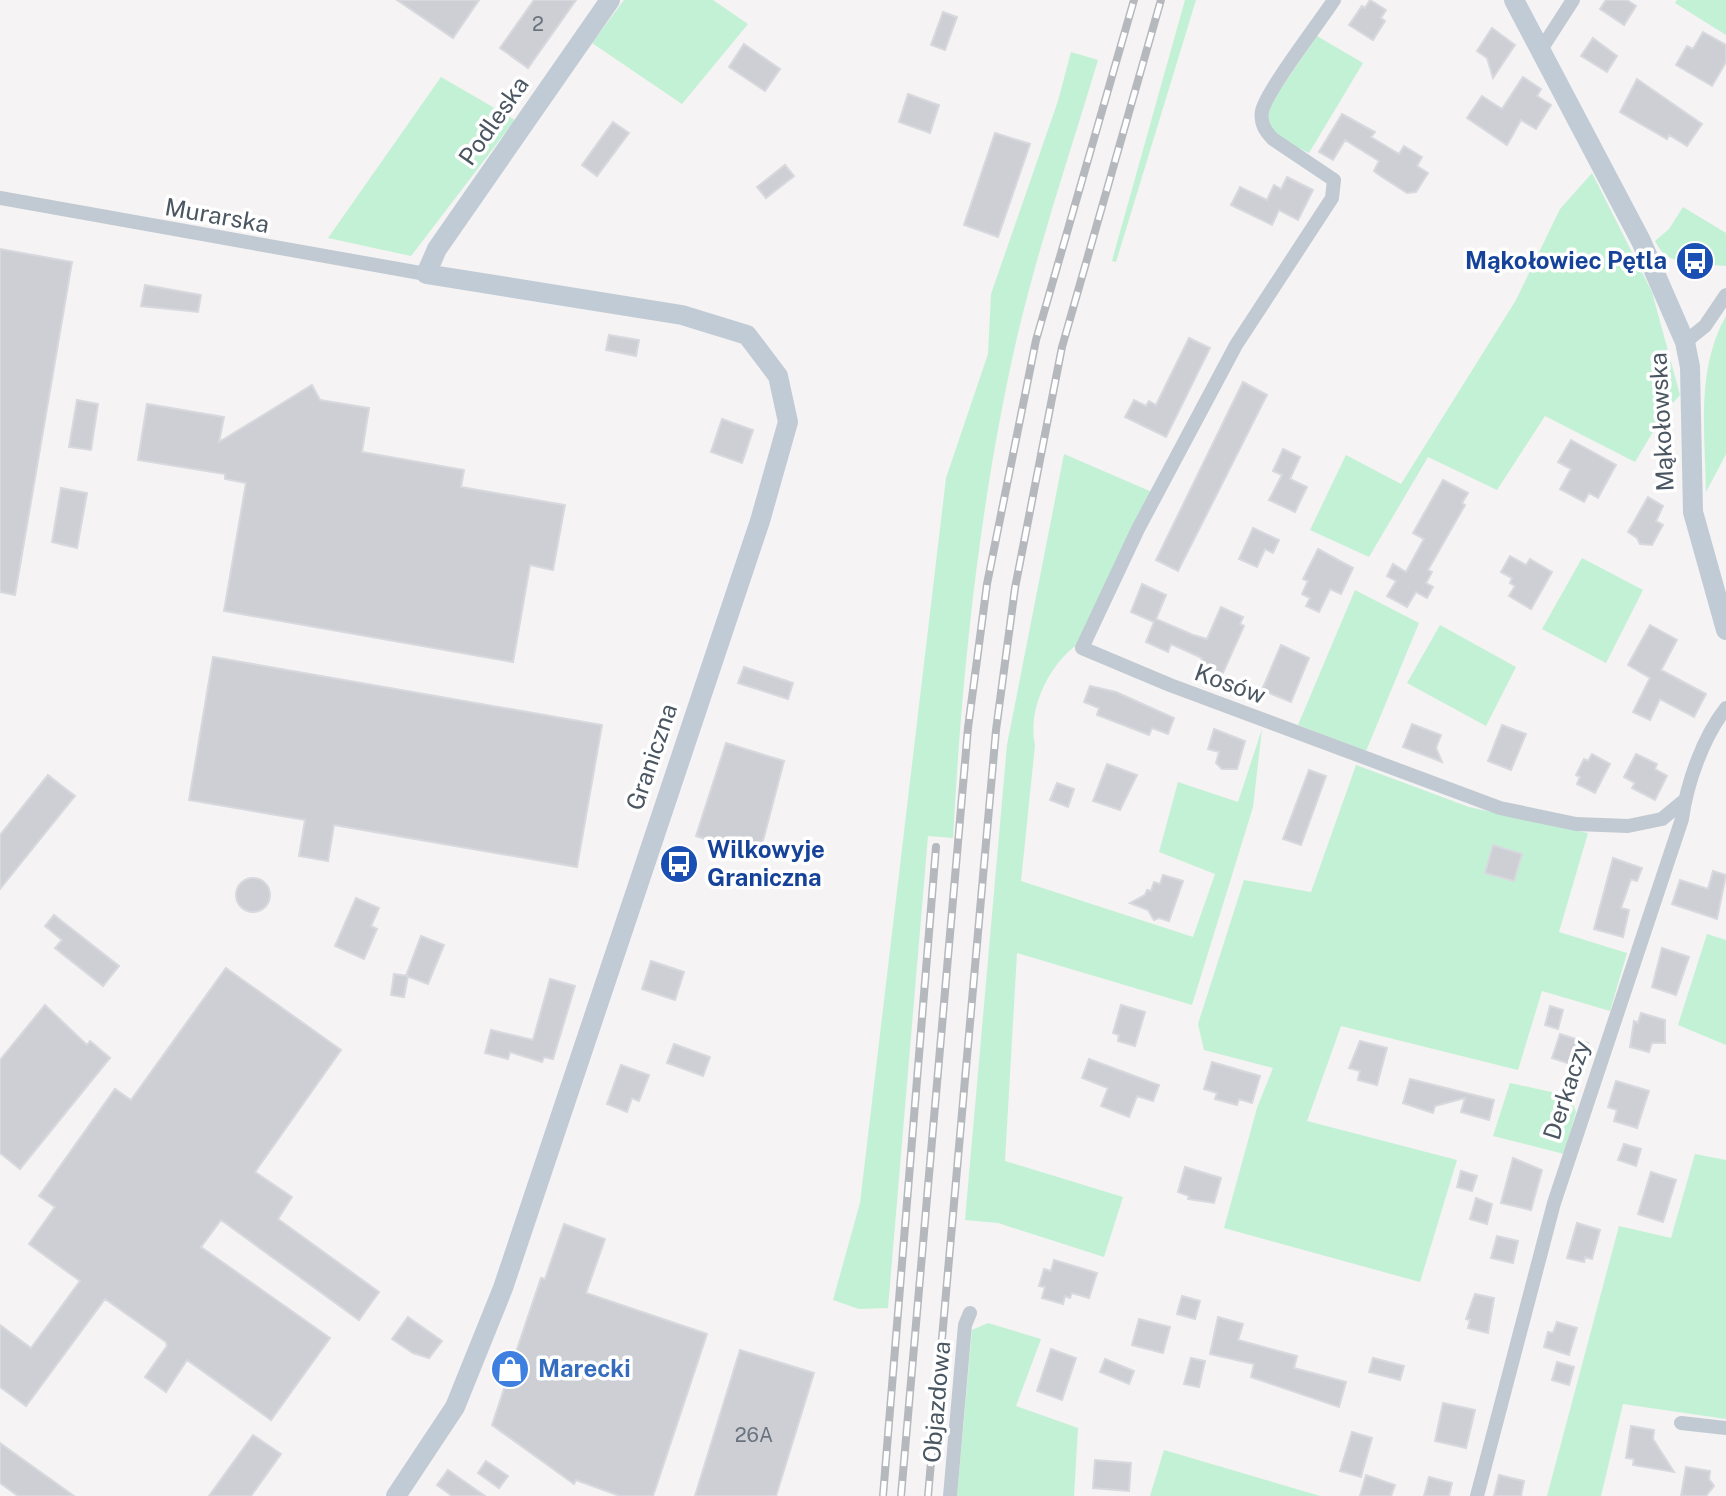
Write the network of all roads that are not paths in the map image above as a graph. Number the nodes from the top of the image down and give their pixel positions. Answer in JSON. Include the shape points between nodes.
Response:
{"nodes":[{"id":1,"x":610,"y":0,"type":"edge"},
{"id":2,"x":1334,"y":0,"type":"edge"},
{"id":3,"x":1514,"y":0,"type":"edge"},
{"id":4,"x":1573,"y":0,"type":"edge"},
{"id":5,"x":1542,"y":48,"type":"junction"},
{"id":6,"x":0,"y":198,"type":"edge"},
{"id":7,"x":426,"y":274,"type":"junction"},
{"id":8,"x":1726,"y":295,"type":"edge"},
{"id":9,"x":1685,"y":342,"type":"junction"},
{"id":10,"x":1726,"y":630,"type":"edge"},
{"id":11,"x":1726,"y":708,"type":"edge"},
{"id":12,"x":1685,"y":800,"type":"junction"},
{"id":13,"x":970,"y":1313,"type":"dead end"},
{"id":14,"x":1681,"y":1423,"type":"dead end"},
{"id":15,"x":1726,"y":1428,"type":"edge"},
{"id":16,"x":396,"y":1496,"type":"edge"},
{"id":17,"x":950,"y":1496,"type":"edge"},
{"id":18,"x":1477,"y":1496,"type":"edge"}],
"edges":[{"from":1,"to":7,"type":"street","name":"Podleska","via":[[437,249]]},
{"from":2,"to":12,"type":"street","name":"Kosów","via":[[1263,107],[1261,120],[1273,139],[1326,172],[1335,188],[1312,233],[1236,345],[1082,648],[1500,808],[1576,824],[1628,826],[1662,819]]},
{"from":3,"to":5,"type":"street","name":"Mąkołowska"},
{"from":4,"to":5,"type":"street"},
{"from":5,"to":9,"type":"street","name":"Mąkołowska"},
{"from":6,"to":7,"type":"street","name":"Murarska"},
{"from":7,"to":16,"type":"street","name":"Graniczna","via":[[682,315],[747,335],[778,376],[788,422],[760,521],[503,1288],[455,1407]]},
{"from":8,"to":9,"type":"street","via":[[1705,326]]},
{"from":9,"to":10,"type":"street","name":"Mąkołowska","via":[[1693,512]]},
{"from":11,"to":12,"type":"street","name":"Derkaczy"},
{"from":12,"to":18,"type":"street","name":"Derkaczy","via":[[1554,1203]]},
{"from":13,"to":17,"type":"street","name":"Objazdowa"},
{"from":14,"to":15,"type":"street"}]}
